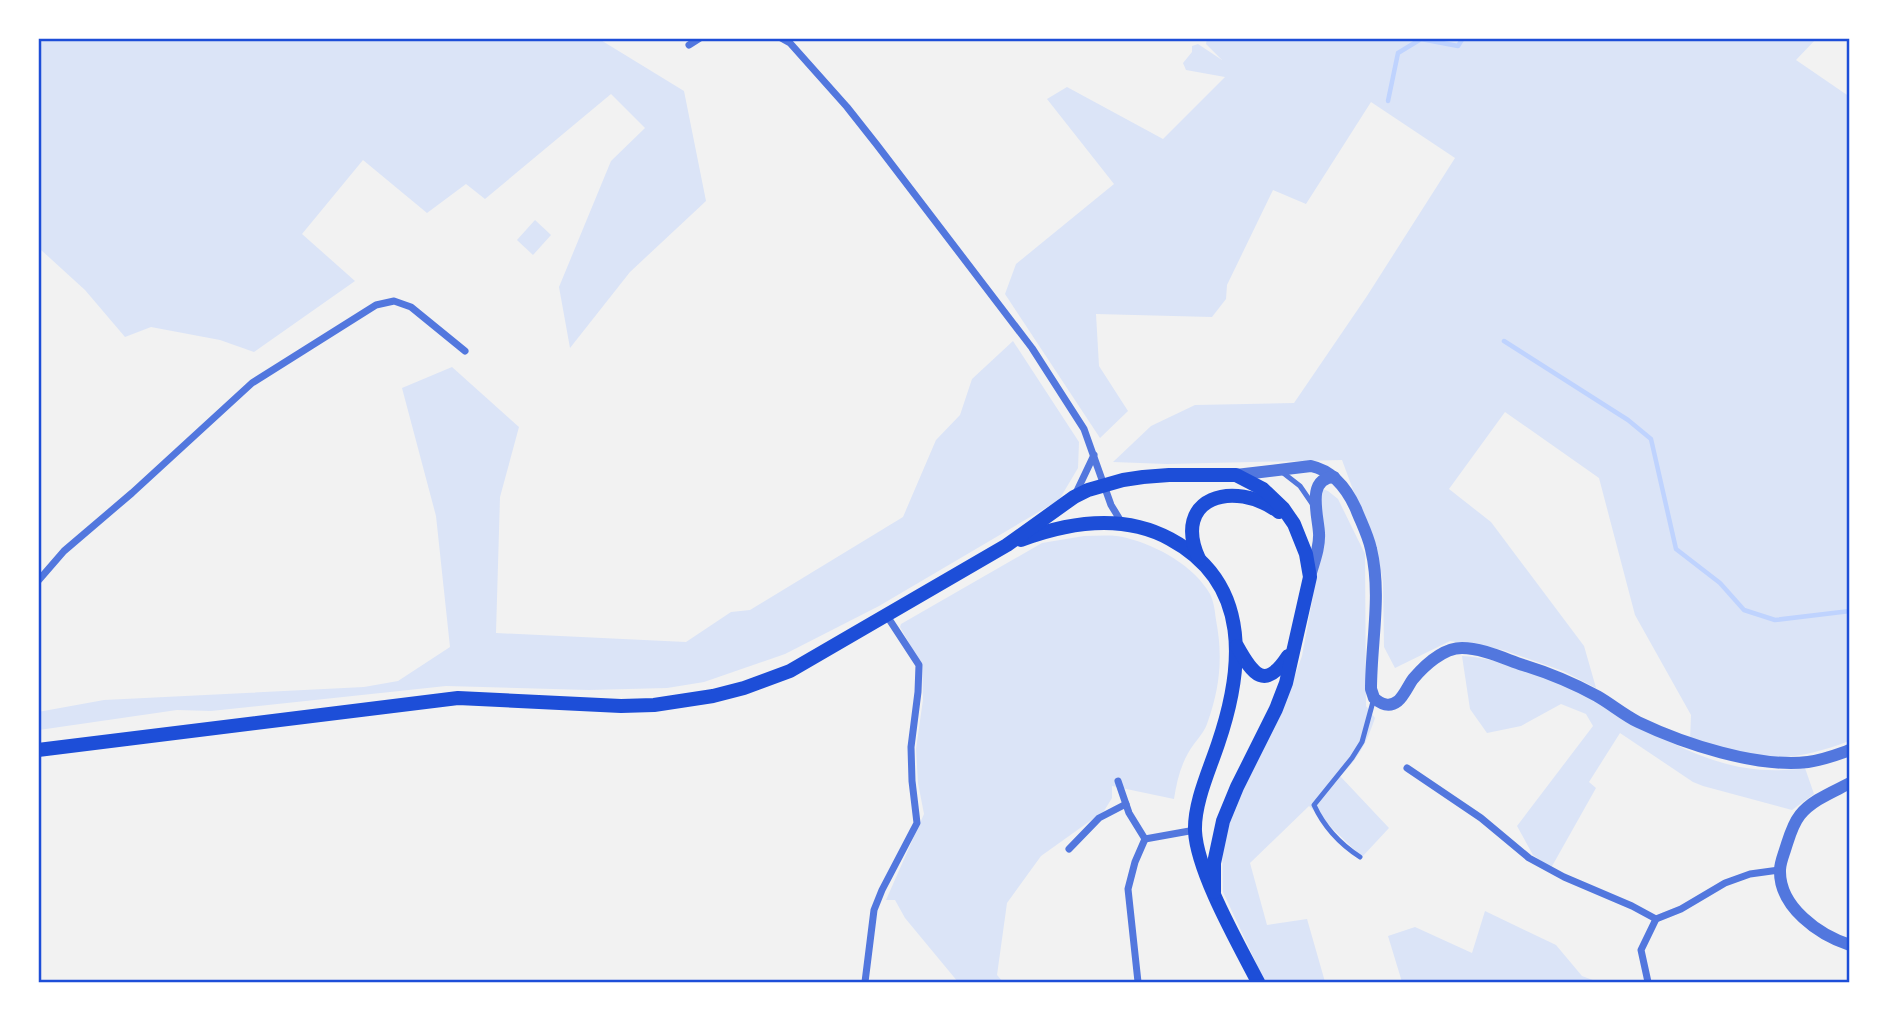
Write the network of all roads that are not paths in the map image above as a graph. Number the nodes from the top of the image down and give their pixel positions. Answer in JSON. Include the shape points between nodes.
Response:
{"nodes":[{"id":1,"x":700,"y":38,"type":"edge"},
{"id":2,"x":781,"y":38,"type":"edge"},
{"id":3,"x":689,"y":45,"type":"dead end"},
{"id":4,"x":465,"y":351,"type":"dead end"},
{"id":5,"x":1094,"y":455,"type":"junction"},
{"id":6,"x":1280,"y":470,"type":"junction"},
{"id":7,"x":1236,"y":475,"type":"junction"},
{"id":8,"x":1334,"y":477,"type":"junction"},
{"id":9,"x":1104,"y":484,"type":"junction"},
{"id":10,"x":1074,"y":496,"type":"junction"},
{"id":11,"x":1315,"y":508,"type":"junction"},
{"id":12,"x":1122,"y":524,"type":"junction"},
{"id":13,"x":1294,"y":524,"type":"junction"},
{"id":14,"x":1007,"y":545,"type":"junction"},
{"id":15,"x":1200,"y":561,"type":"junction"},
{"id":16,"x":1310,"y":577,"type":"junction"},
{"id":17,"x":38,"y":581,"type":"edge"},
{"id":18,"x":887,"y":616,"type":"junction"},
{"id":19,"x":1237,"y":646,"type":"junction"},
{"id":20,"x":1293,"y":649,"type":"junction"},
{"id":21,"x":1374,"y":698,"type":"junction"},
{"id":22,"x":38,"y":750,"type":"edge"},
{"id":23,"x":1850,"y":750,"type":"edge"},
{"id":24,"x":1407,"y":768,"type":"dead end"},
{"id":25,"x":1118,"y":781,"type":"dead end"},
{"id":26,"x":1850,"y":783,"type":"edge"},
{"id":27,"x":1126,"y":804,"type":"junction"},
{"id":28,"x":1195,"y":830,"type":"junction"},
{"id":29,"x":1145,"y":839,"type":"junction"},
{"id":30,"x":1069,"y":849,"type":"dead end"},
{"id":31,"x":1360,"y":858,"type":"dead end"},
{"id":32,"x":1779,"y":870,"type":"junction"},
{"id":33,"x":1214,"y":892,"type":"junction"},
{"id":34,"x":1656,"y":919,"type":"junction"},
{"id":35,"x":1850,"y":945,"type":"edge"},
{"id":36,"x":865,"y":982,"type":"edge"},
{"id":37,"x":1138,"y":982,"type":"edge"},
{"id":38,"x":1258,"y":982,"type":"edge"},
{"id":39,"x":1648,"y":982,"type":"edge"}],
"edges":[{"from":1,"to":3,"type":"street"},
{"from":2,"to":5,"type":"street","via":[[847,107],[996,299],[1084,429]]},
{"from":4,"to":17,"type":"street","via":[[411,307],[394,301],[376,305],[252,383],[64,551]]},
{"from":5,"to":9,"type":"street"},
{"from":5,"to":10,"type":"street"},
{"from":6,"to":7,"type":"street"},
{"from":6,"to":8,"type":"street","via":[[1311,466]]},
{"from":6,"to":11,"type":"lane","via":[[1300,486]]},
{"from":7,"to":9,"type":"main road","via":[[1169,475]]},
{"from":7,"to":13,"type":"main road","via":[[1263,489]]},
{"from":8,"to":11,"type":"street","via":[[1321,482]]},
{"from":8,"to":21,"type":"street","via":[[1351,498],[1372,551],[1376,578]]},
{"from":9,"to":10,"type":"main road"},
{"from":9,"to":12,"type":"street"},
{"from":10,"to":14,"type":"main road"},
{"from":11,"to":16,"type":"street","via":[[1319,534]]},
{"from":12,"to":14,"type":"main road","via":[[1058,527]]},
{"from":12,"to":15,"type":"main road","via":[[1164,536]]},
{"from":13,"to":15,"type":"main road","via":[[1255,498],[1240,494],[1214,498],[1200,510],[1193,526]]},
{"from":13,"to":16,"type":"main road","via":[[1307,554]]},
{"from":14,"to":18,"type":"main road"},
{"from":15,"to":19,"type":"main road","via":[[1228,599]]},
{"from":16,"to":20,"type":"main road"},
{"from":18,"to":22,"type":"main road","via":[[790,671],[744,688],[690,700],[621,706],[458,698]]},
{"from":18,"to":36,"type":"street","via":[[919,665],[911,747],[917,823],[874,910]]},
{"from":19,"to":20,"type":"main road","via":[[1250,669],[1261,677],[1275,673]]},
{"from":19,"to":28,"type":"main road","via":[[1227,716]]},
{"from":20,"to":33,"type":"main road","via":[[1276,709],[1223,821],[1214,863]]},
{"from":21,"to":23,"type":"street","via":[[1382,705],[1398,701],[1434,659],[1462,648],[1562,678],[1635,720],[1713,750],[1746,758],[1806,762]]},
{"from":21,"to":31,"type":"lane","via":[[1362,742],[1314,805],[1322,823]]},
{"from":24,"to":34,"type":"street","via":[[1481,818],[1529,858]]},
{"from":25,"to":27,"type":"street"},
{"from":26,"to":32,"type":"street","via":[[1817,800],[1799,816]]},
{"from":27,"to":29,"type":"street"},
{"from":27,"to":30,"type":"street","via":[[1099,818]]},
{"from":28,"to":29,"type":"street"},
{"from":28,"to":33,"type":"main road"},
{"from":29,"to":37,"type":"street","via":[[1128,889]]},
{"from":32,"to":34,"type":"street","via":[[1725,883]]},
{"from":32,"to":35,"type":"street","via":[[1790,902],[1803,918]]},
{"from":33,"to":38,"type":"main road"},
{"from":34,"to":39,"type":"street","via":[[1641,950]]}]}
